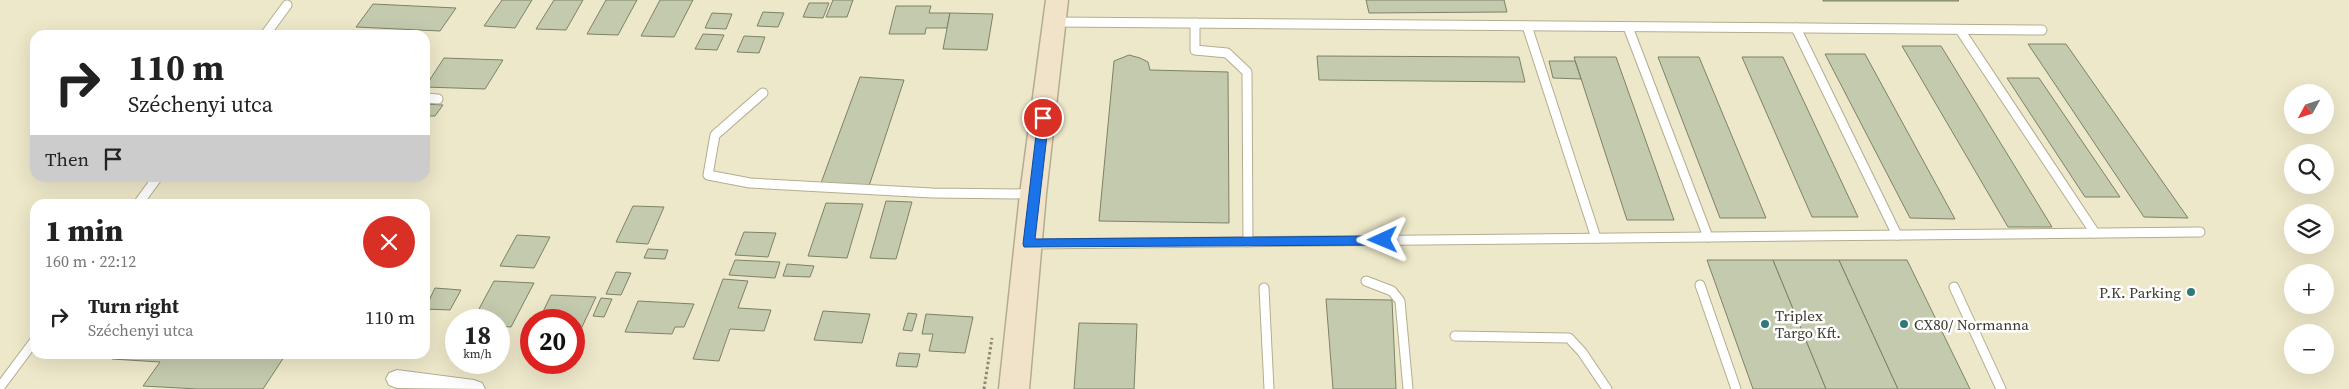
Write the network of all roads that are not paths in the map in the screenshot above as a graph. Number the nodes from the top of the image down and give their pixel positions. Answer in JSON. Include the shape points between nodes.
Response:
{"nodes":[{"id":1,"x":287,"y":5,"type":"dead end"},
{"id":2,"x":1057,"y":11,"type":"edge"},
{"id":3,"x":1195,"y":23,"type":"junction"},
{"id":4,"x":1527,"y":26,"type":"junction"},
{"id":5,"x":1628,"y":27,"type":"junction"},
{"id":6,"x":1796,"y":28,"type":"junction"},
{"id":7,"x":269,"y":30,"type":"edge"},
{"id":8,"x":1960,"y":30,"type":"junction"},
{"id":9,"x":2042,"y":30,"type":"dead end"},
{"id":10,"x":763,"y":93,"type":"dead end"},
{"id":11,"x":430,"y":98,"type":"edge"},
{"id":12,"x":438,"y":98,"type":"dead end"},
{"id":13,"x":154,"y":182,"type":"edge"},
{"id":14,"x":1033,"y":194,"type":"junction"},
{"id":15,"x":142,"y":199,"type":"edge"},
{"id":16,"x":2200,"y":232,"type":"dead end"},
{"id":17,"x":2095,"y":233,"type":"junction"},
{"id":18,"x":1897,"y":235,"type":"junction"},
{"id":19,"x":1708,"y":237,"type":"junction"},
{"id":20,"x":1596,"y":238,"type":"junction"},
{"id":21,"x":1248,"y":242,"type":"junction"},
{"id":22,"x":1028,"y":244,"type":"junction"},
{"id":23,"x":1366,"y":281,"type":"dead end"},
{"id":24,"x":1700,"y":285,"type":"dead end"},
{"id":25,"x":1954,"y":287,"type":"dead end"},
{"id":26,"x":1264,"y":288,"type":"dead end"},
{"id":27,"x":1455,"y":336,"type":"dead end"},
{"id":28,"x":30,"y":347,"type":"edge"},
{"id":29,"x":397,"y":379,"type":"dead end"},
{"id":30,"x":0,"y":387,"type":"edge"},
{"id":31,"x":474,"y":389,"type":"edge"},
{"id":32,"x":1014,"y":389,"type":"edge"},
{"id":33,"x":1269,"y":389,"type":"edge"},
{"id":34,"x":1408,"y":389,"type":"edge"},
{"id":35,"x":1607,"y":389,"type":"edge"},
{"id":36,"x":1736,"y":389,"type":"edge"},
{"id":37,"x":2001,"y":389,"type":"edge"}],
"edges":[{"from":1,"to":7,"type":"lane"},
{"from":2,"to":3,"type":"lane"},
{"from":2,"to":14,"type":"street"},
{"from":3,"to":4,"type":"lane"},
{"from":3,"to":21,"type":"lane","via":[[1195,50],[1226,53],[1247,72]]},
{"from":4,"to":5,"type":"lane"},
{"from":4,"to":20,"type":"lane"},
{"from":5,"to":6,"type":"lane"},
{"from":5,"to":19,"type":"lane"},
{"from":6,"to":8,"type":"lane"},
{"from":6,"to":18,"type":"lane"},
{"from":8,"to":9,"type":"lane"},
{"from":8,"to":17,"type":"lane"},
{"from":10,"to":14,"type":"lane","via":[[715,135],[708,175],[750,183],[932,193]]},
{"from":11,"to":12,"type":"lane"},
{"from":13,"to":15,"type":"lane"},
{"from":14,"to":22,"type":"street"},
{"from":16,"to":17,"type":"lane"},
{"from":17,"to":18,"type":"lane"},
{"from":18,"to":19,"type":"lane"},
{"from":19,"to":20,"type":"lane"},
{"from":20,"to":21,"type":"lane"},
{"from":21,"to":22,"type":"lane"},
{"from":22,"to":32,"type":"street"},
{"from":23,"to":34,"type":"lane","via":[[1392,291],[1400,301]]},
{"from":24,"to":36,"type":"lane"},
{"from":25,"to":37,"type":"lane"},
{"from":26,"to":33,"type":"lane"},
{"from":27,"to":35,"type":"lane","via":[[1569,338]]},
{"from":28,"to":30,"type":"lane"},
{"from":29,"to":31,"type":"street"}]}
